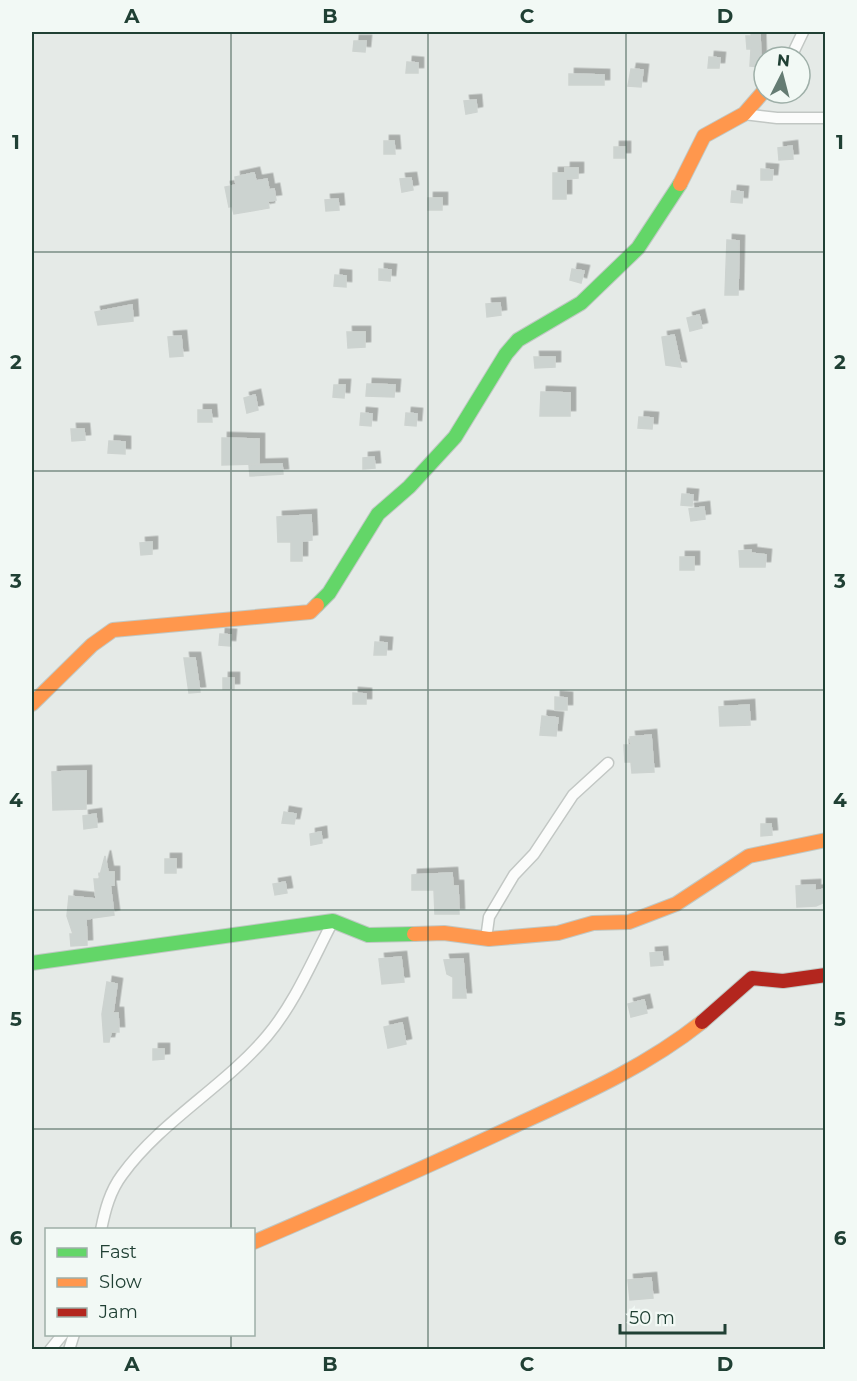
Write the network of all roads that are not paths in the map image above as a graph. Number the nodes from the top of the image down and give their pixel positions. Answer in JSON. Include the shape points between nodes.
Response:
{"nodes":[{"id":1,"x":752,"y":105,"type":"edge"},
{"id":2,"x":744,"y":114,"type":"junction"},
{"id":3,"x":825,"y":118,"type":"edge"},
{"id":4,"x":32,"y":704,"type":"edge"},
{"id":5,"x":608,"y":763,"type":"dead end"},
{"id":6,"x":825,"y":840,"type":"edge"},
{"id":7,"x":333,"y":921,"type":"junction"},
{"id":8,"x":486,"y":939,"type":"junction"},
{"id":9,"x":32,"y":963,"type":"edge"},
{"id":10,"x":825,"y":975,"type":"edge"},
{"id":11,"x":102,"y":1228,"type":"edge"},
{"id":12,"x":255,"y":1242,"type":"edge"},
{"id":13,"x":62,"y":1336,"type":"edge"},
{"id":14,"x":50,"y":1350,"type":"edge"}],
"edges":[{"from":1,"to":2,"type":"street"},
{"from":2,"to":3,"type":"street"},
{"from":2,"to":4,"type":"street","via":[[704,136],[674,196],[638,248],[581,303],[518,340],[455,437],[378,514],[330,593],[310,612],[113,630],[92,645]]},
{"from":5,"to":8,"type":"street","via":[[573,795],[534,854],[514,875],[489,916]]},
{"from":6,"to":8,"type":"street","via":[[749,856],[676,904],[629,922],[593,923],[558,933]]},
{"from":7,"to":8,"type":"street","via":[[368,935],[444,933]]},
{"from":7,"to":9,"type":"street"},
{"from":7,"to":11,"type":"street","via":[[269,1034],[122,1175],[108,1202]]},
{"from":10,"to":12,"type":"street","via":[[783,981],[752,978],[654,1057],[622,1076]]},
{"from":13,"to":14,"type":"street"}]}
